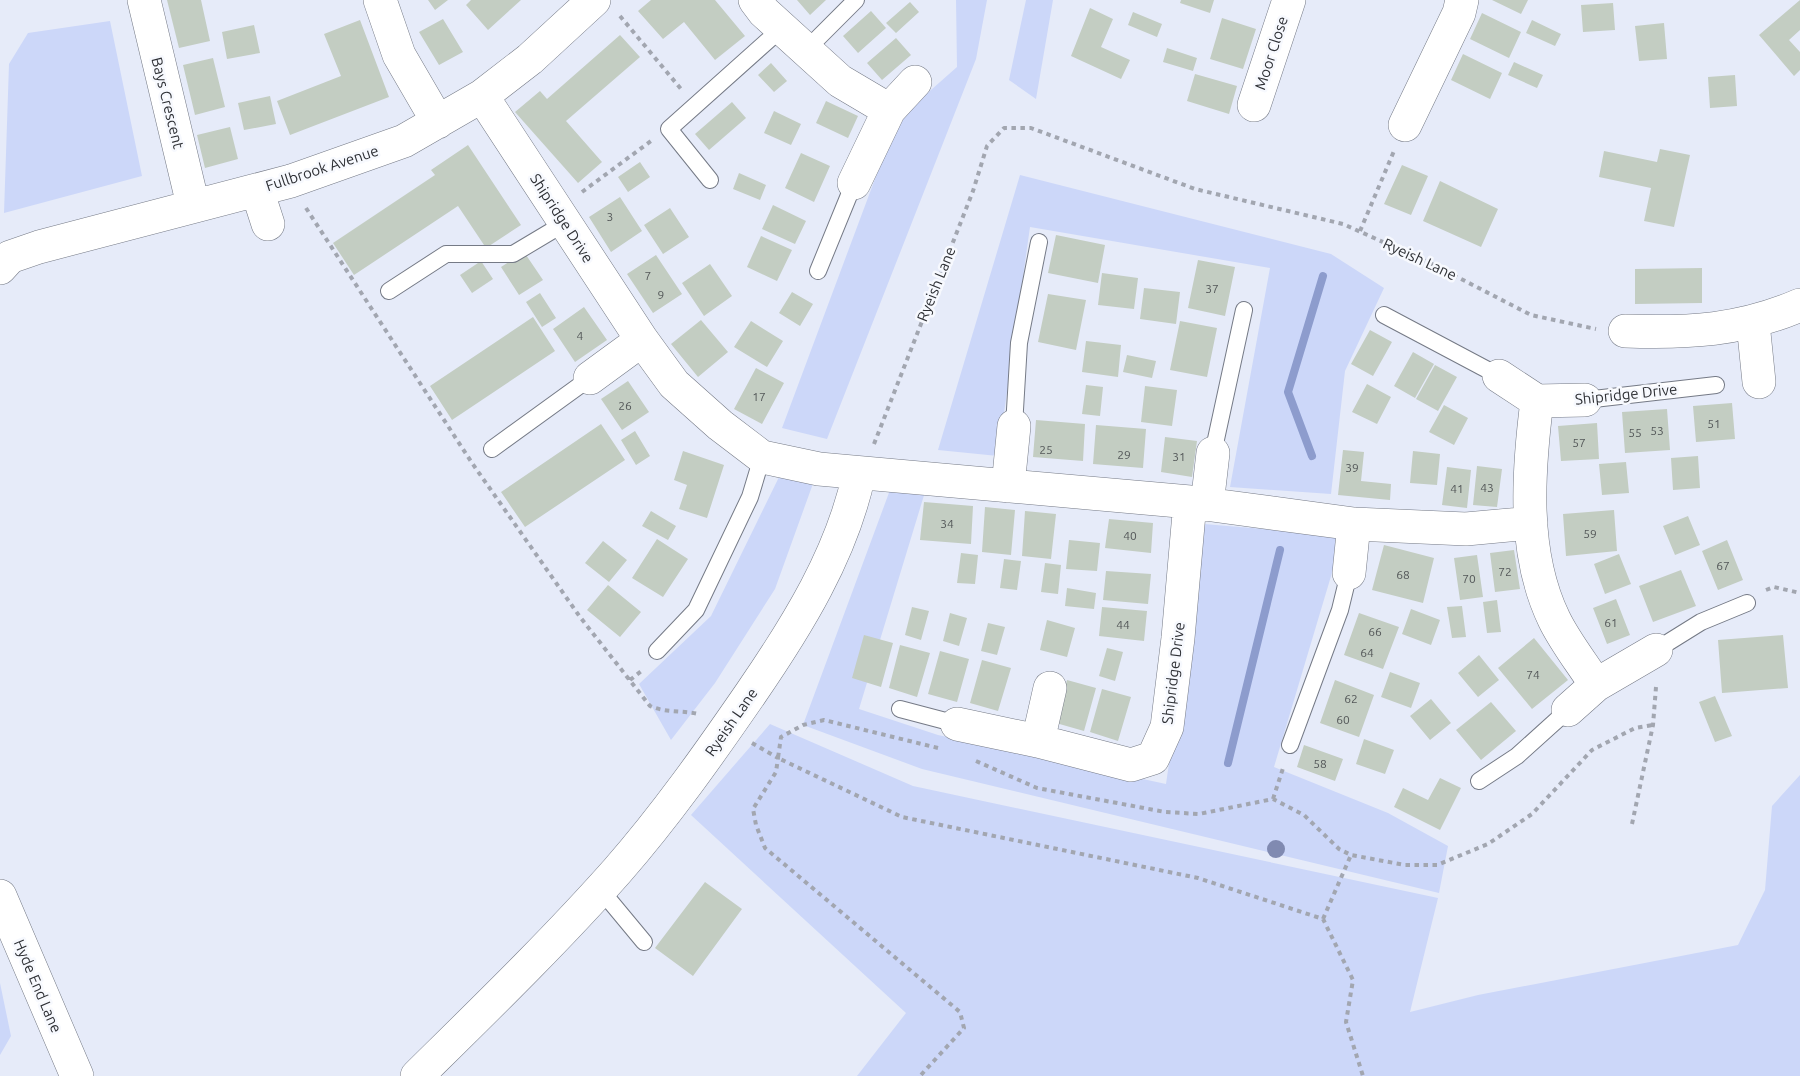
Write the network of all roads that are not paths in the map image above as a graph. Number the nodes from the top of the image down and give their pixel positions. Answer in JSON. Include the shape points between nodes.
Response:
{"nodes":[{"id":1,"x":144,"y":0,"type":"edge"},
{"id":2,"x":380,"y":0,"type":"edge"},
{"id":3,"x":755,"y":0,"type":"edge"},
{"id":4,"x":856,"y":0,"type":"edge"},
{"id":5,"x":1289,"y":0,"type":"edge"},
{"id":6,"x":1462,"y":0,"type":"edge"},
{"id":7,"x":604,"y":4,"type":"edge"},
{"id":8,"x":782,"y":28,"type":"junction"},
{"id":9,"x":806,"y":50,"type":"junction"},
{"id":10,"x":915,"y":82,"type":"dead end"},
{"id":11,"x":482,"y":96,"type":"junction"},
{"id":12,"x":1254,"y":105,"type":"dead end"},
{"id":13,"x":889,"y":110,"type":"junction"},
{"id":14,"x":438,"y":123,"type":"junction"},
{"id":15,"x":1405,"y":125,"type":"road end"},
{"id":16,"x":710,"y":180,"type":"dead end"},
{"id":17,"x":854,"y":183,"type":"joint"},
{"id":18,"x":257,"y":190,"type":"junction"},
{"id":19,"x":193,"y":205,"type":"junction"},
{"id":20,"x":562,"y":217,"type":"junction"},
{"id":21,"x":268,"y":224,"type":"dead end"},
{"id":22,"x":1039,"y":242,"type":"dead end"},
{"id":23,"x":3,"y":261,"type":"edge"},
{"id":24,"x":818,"y":271,"type":"dead end"},
{"id":25,"x":389,"y":291,"type":"dead end"},
{"id":26,"x":1800,"y":305,"type":"edge"},
{"id":27,"x":1244,"y":310,"type":"dead end"},
{"id":28,"x":1384,"y":315,"type":"dead end"},
{"id":29,"x":1753,"y":323,"type":"junction"},
{"id":30,"x":1625,"y":331,"type":"road end"},
{"id":31,"x":642,"y":340,"type":"junction"},
{"id":32,"x":1499,"y":376,"type":"joint"},
{"id":33,"x":590,"y":378,"type":"joint"},
{"id":34,"x":1760,"y":382,"type":"dead end"},
{"id":35,"x":1716,"y":385,"type":"dead end"},
{"id":36,"x":1586,"y":400,"type":"joint"},
{"id":37,"x":1537,"y":401,"type":"junction"},
{"id":38,"x":1014,"y":426,"type":"joint"},
{"id":39,"x":492,"y":448,"type":"dead end"},
{"id":40,"x":1213,"y":453,"type":"joint"},
{"id":41,"x":762,"y":457,"type":"junction"},
{"id":42,"x":859,"y":474,"type":"junction"},
{"id":43,"x":1008,"y":486,"type":"junction"},
{"id":44,"x":1198,"y":503,"type":"junction"},
{"id":45,"x":1531,"y":523,"type":"junction"},
{"id":46,"x":1354,"y":524,"type":"junction"},
{"id":47,"x":1350,"y":573,"type":"joint"},
{"id":48,"x":1747,"y":603,"type":"road end"},
{"id":49,"x":1656,"y":650,"type":"joint"},
{"id":50,"x":657,"y":651,"type":"dead end"},
{"id":51,"x":1596,"y":685,"type":"junction"},
{"id":52,"x":1050,"y":688,"type":"dead end"},
{"id":53,"x":900,"y":709,"type":"dead end"},
{"id":54,"x":1568,"y":710,"type":"joint"},
{"id":55,"x":951,"y":737,"type":"joint"},
{"id":56,"x":1038,"y":741,"type":"junction"},
{"id":57,"x":1290,"y":746,"type":"road end"},
{"id":58,"x":1479,"y":781,"type":"dead end"},
{"id":59,"x":600,"y":889,"type":"junction"},
{"id":60,"x":0,"y":896,"type":"edge"},
{"id":61,"x":644,"y":942,"type":"dead end"},
{"id":62,"x":77,"y":1076,"type":"edge"},
{"id":63,"x":417,"y":1076,"type":"edge"}],
"edges":[{"from":1,"to":19,"type":"street","name":"Bays Crescent"},
{"from":2,"to":14,"type":"street","via":[[399,55]]},
{"from":3,"to":8,"type":"street"},
{"from":4,"to":9,"type":"lane"},
{"from":5,"to":12,"type":"street","name":"Moor Close"},
{"from":6,"to":15,"type":"street"},
{"from":7,"to":11,"type":"street","name":"Fullbrook Avenue"},
{"from":8,"to":9,"type":"street"},
{"from":8,"to":16,"type":"lane","via":[[669,129]]},
{"from":9,"to":13,"type":"street","via":[[840,81]]},
{"from":10,"to":13,"type":"street"},
{"from":11,"to":14,"type":"street","name":"Fullbrook Avenue"},
{"from":11,"to":20,"type":"street","name":"Shipridge Drive"},
{"from":13,"to":17,"type":"street"},
{"from":14,"to":18,"type":"street","name":"Fullbrook Avenue","via":[[404,141]]},
{"from":17,"to":24,"type":"lane"},
{"from":18,"to":19,"type":"street","name":"Fullbrook Avenue"},
{"from":18,"to":21,"type":"street"},
{"from":19,"to":23,"type":"street","name":"Fullbrook Avenue"},
{"from":20,"to":25,"type":"lane","via":[[513,254],[446,254]]},
{"from":20,"to":31,"type":"street","name":"Shipridge Drive"},
{"from":22,"to":38,"type":"lane","via":[[1019,343]]},
{"from":26,"to":29,"type":"street"},
{"from":27,"to":40,"type":"lane","name":"Shipridge Drive"},
{"from":28,"to":32,"type":"lane"},
{"from":29,"to":30,"type":"street","via":[[1703,331]]},
{"from":29,"to":34,"type":"street"},
{"from":31,"to":33,"type":"street"},
{"from":31,"to":41,"type":"street","name":"Shipridge Drive","via":[[674,384]]},
{"from":32,"to":37,"type":"street"},
{"from":33,"to":39,"type":"lane"},
{"from":35,"to":36,"type":"lane","name":"Shipridge Drive"},
{"from":36,"to":37,"type":"street","name":"Shipridge Drive"},
{"from":37,"to":45,"type":"street"},
{"from":38,"to":43,"type":"street"},
{"from":40,"to":44,"type":"street","name":"Shipridge Drive"},
{"from":41,"to":42,"type":"street","name":"Shipridge Drive"},
{"from":41,"to":50,"type":"lane","via":[[750,497],[696,610]]},
{"from":42,"to":43,"type":"street","name":"Shipridge Drive"},
{"from":42,"to":59,"type":"street","name":"Ryeish Lane","via":[[851,510],[826,570],[776,656],[688,783]]},
{"from":43,"to":44,"type":"street","name":"Shipridge Drive"},
{"from":44,"to":46,"type":"street","name":"Shipridge Drive"},
{"from":44,"to":56,"type":"street","name":"Shipridge Drive","via":[[1167,727],[1153,759],[1131,765]]},
{"from":45,"to":46,"type":"street","name":"Shipridge Drive","via":[[1466,529]]},
{"from":45,"to":51,"type":"street","via":[[1543,591],[1554,620]]},
{"from":46,"to":47,"type":"street"},
{"from":47,"to":57,"type":"lane"},
{"from":48,"to":49,"type":"lane","via":[[1701,622]]},
{"from":49,"to":51,"type":"street"},
{"from":51,"to":54,"type":"street"},
{"from":52,"to":56,"type":"street"},
{"from":53,"to":55,"type":"lane","name":"Shipridge Drive"},
{"from":54,"to":58,"type":"lane","via":[[1517,756]]},
{"from":55,"to":56,"type":"street","name":"Shipridge Drive"},
{"from":59,"to":61,"type":"lane"},
{"from":59,"to":63,"type":"street","name":"Ryeish Lane"},
{"from":60,"to":62,"type":"street","name":"Hyde End Lane"}]}
